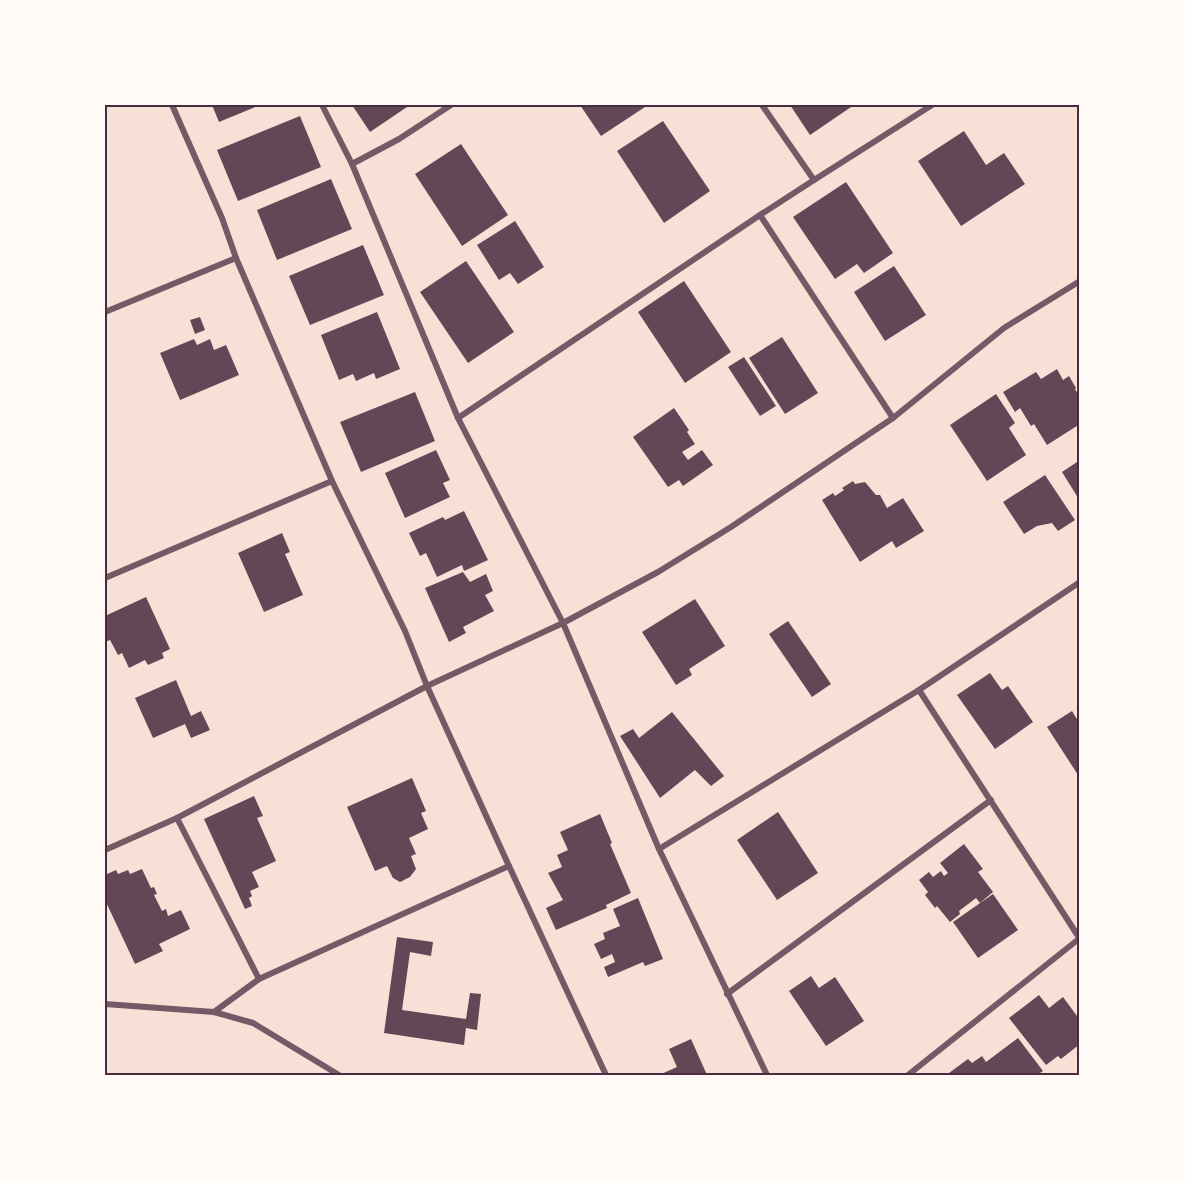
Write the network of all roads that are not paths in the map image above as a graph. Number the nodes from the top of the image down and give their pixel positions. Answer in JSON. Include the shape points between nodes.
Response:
{"nodes":[{"id":1,"x":172,"y":105,"type":"edge"},
{"id":2,"x":322,"y":105,"type":"edge"},
{"id":3,"x":452,"y":105,"type":"edge"},
{"id":4,"x":762,"y":105,"type":"edge"},
{"id":5,"x":932,"y":105,"type":"edge"},
{"id":6,"x":352,"y":164,"type":"junction"},
{"id":7,"x":814,"y":180,"type":"junction"},
{"id":8,"x":760,"y":215,"type":"junction"},
{"id":9,"x":236,"y":258,"type":"junction"},
{"id":10,"x":1080,"y":281,"type":"edge"},
{"id":11,"x":105,"y":312,"type":"edge"},
{"id":12,"x":458,"y":418,"type":"junction"},
{"id":13,"x":893,"y":418,"type":"junction"},
{"id":14,"x":332,"y":481,"type":"junction"},
{"id":15,"x":105,"y":578,"type":"edge"},
{"id":16,"x":1080,"y":582,"type":"edge"},
{"id":17,"x":563,"y":623,"type":"junction"},
{"id":18,"x":428,"y":686,"type":"junction"},
{"id":19,"x":920,"y":690,"type":"junction"},
{"id":20,"x":991,"y":800,"type":"junction"},
{"id":21,"x":177,"y":818,"type":"junction"},
{"id":22,"x":659,"y":849,"type":"junction"},
{"id":23,"x":105,"y":850,"type":"edge"},
{"id":24,"x":509,"y":866,"type":"junction"},
{"id":25,"x":1080,"y":938,"type":"edge"},
{"id":26,"x":259,"y":979,"type":"junction"},
{"id":27,"x":727,"y":994,"type":"junction"},
{"id":28,"x":105,"y":1004,"type":"edge"},
{"id":29,"x":214,"y":1012,"type":"junction"},
{"id":30,"x":339,"y":1075,"type":"edge"},
{"id":31,"x":606,"y":1075,"type":"edge"},
{"id":32,"x":767,"y":1075,"type":"edge"},
{"id":33,"x":908,"y":1075,"type":"edge"}],
"edges":[{"from":1,"to":9,"type":"street"},
{"from":2,"to":6,"type":"street"},
{"from":3,"to":6,"type":"street"},
{"from":4,"to":7,"type":"street"},
{"from":5,"to":7,"type":"street"},
{"from":6,"to":12,"type":"street"},
{"from":7,"to":8,"type":"street"},
{"from":8,"to":12,"type":"street"},
{"from":8,"to":13,"type":"street"},
{"from":9,"to":11,"type":"street"},
{"from":9,"to":14,"type":"street"},
{"from":10,"to":13,"type":"street","via":[[1004,328]]},
{"from":12,"to":17,"type":"street"},
{"from":13,"to":17,"type":"street","via":[[658,572]]},
{"from":14,"to":15,"type":"street"},
{"from":14,"to":18,"type":"street"},
{"from":16,"to":19,"type":"street"},
{"from":17,"to":18,"type":"street"},
{"from":17,"to":22,"type":"street"},
{"from":18,"to":21,"type":"street"},
{"from":18,"to":24,"type":"street"},
{"from":19,"to":20,"type":"street"},
{"from":19,"to":22,"type":"street"},
{"from":20,"to":25,"type":"street"},
{"from":20,"to":27,"type":"street"},
{"from":21,"to":23,"type":"street"},
{"from":21,"to":26,"type":"street"},
{"from":22,"to":27,"type":"street"},
{"from":24,"to":26,"type":"street"},
{"from":24,"to":31,"type":"street"},
{"from":25,"to":33,"type":"street"},
{"from":26,"to":29,"type":"street"},
{"from":27,"to":32,"type":"street"},
{"from":28,"to":29,"type":"street"},
{"from":29,"to":30,"type":"street","via":[[253,1023]]}]}
